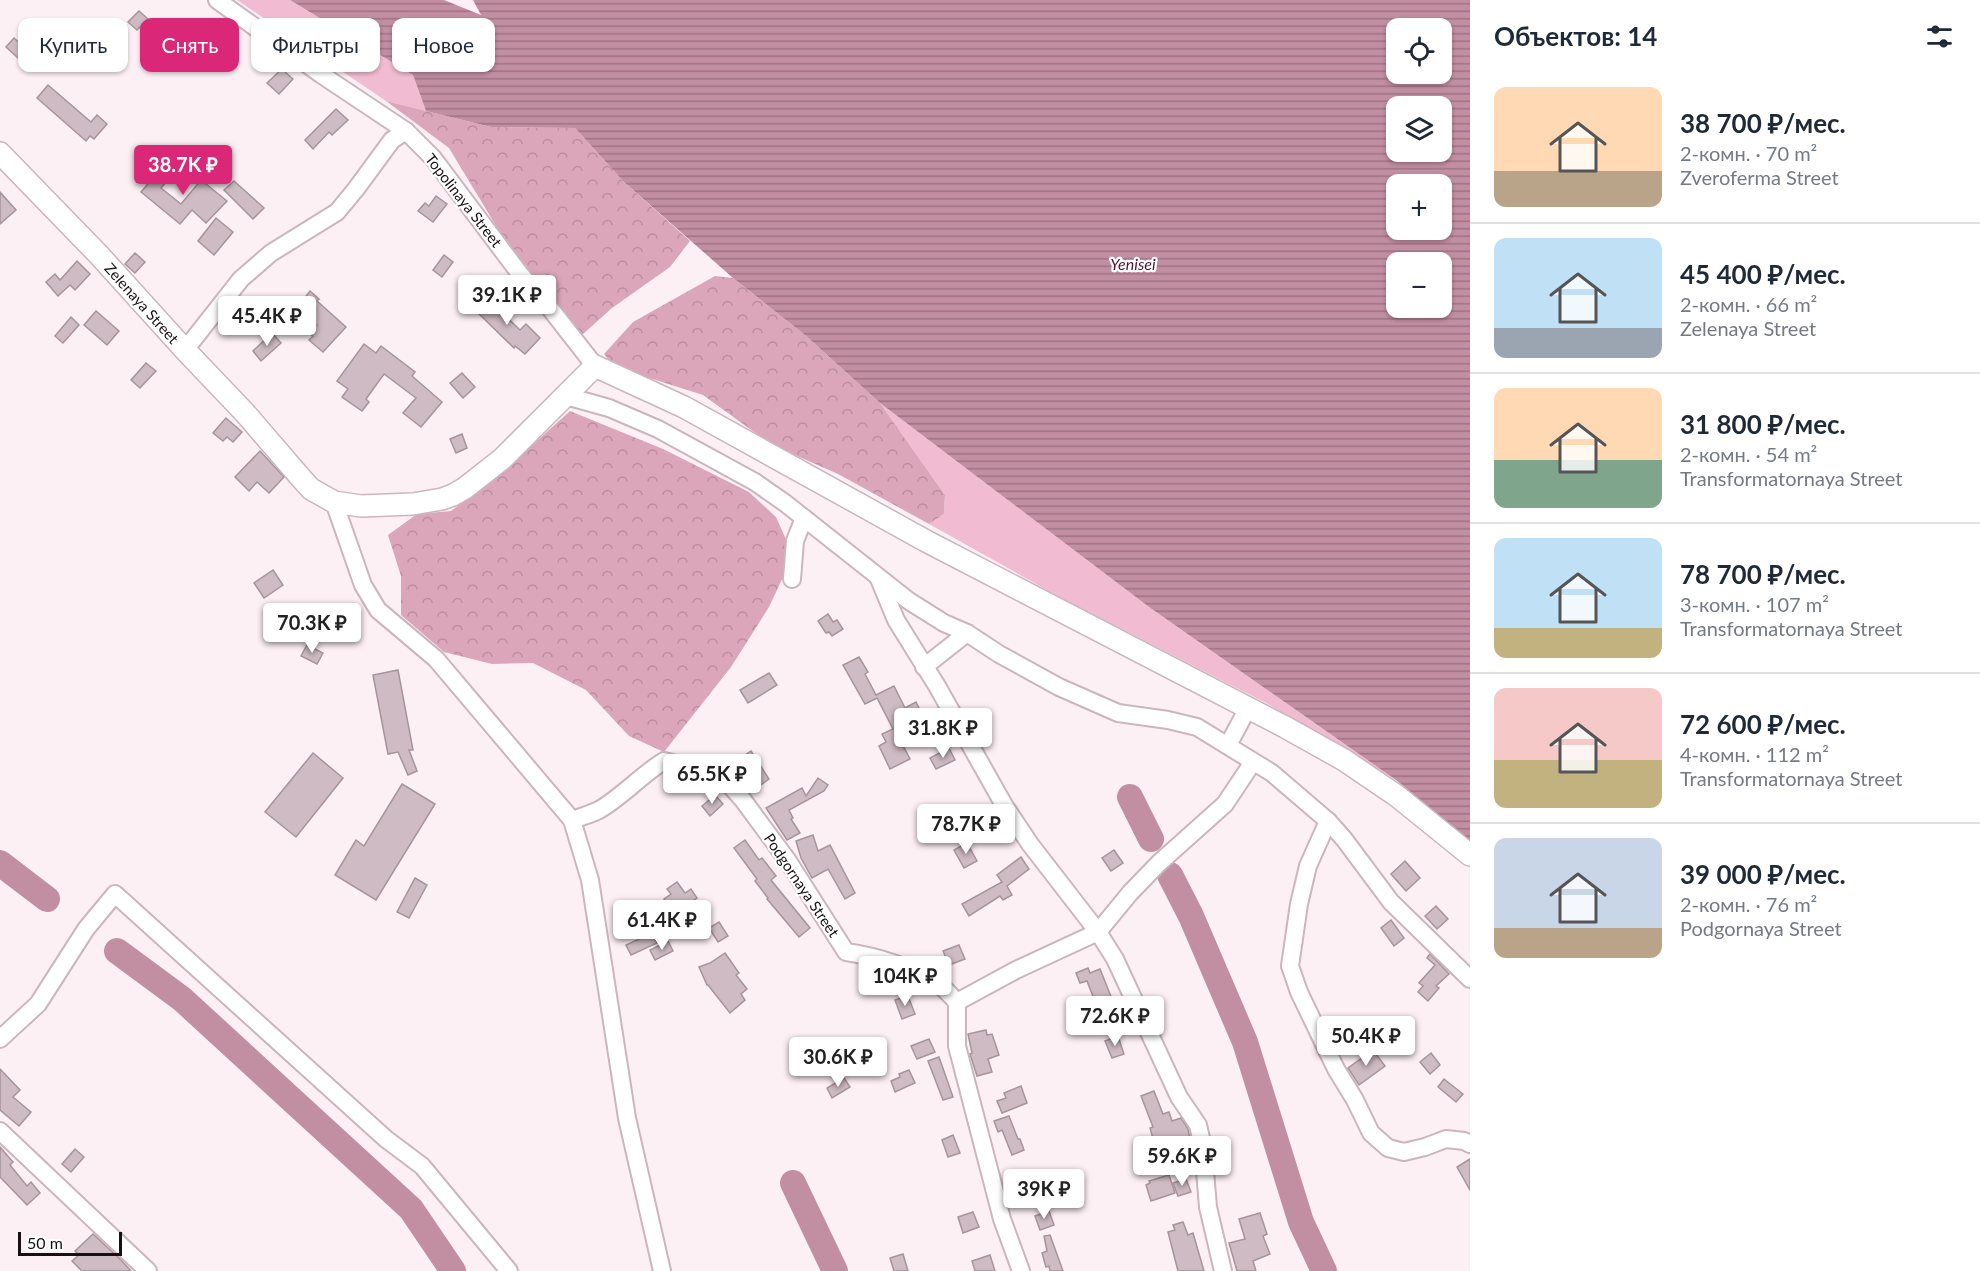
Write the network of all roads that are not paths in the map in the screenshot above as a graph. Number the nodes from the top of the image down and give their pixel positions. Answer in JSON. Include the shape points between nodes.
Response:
{"nodes":[{"id":1,"x":217,"y":0,"type":"edge"},
{"id":2,"x":406,"y":131,"type":"junction"},
{"id":3,"x":0,"y":153,"type":"edge"},
{"id":4,"x":185,"y":350,"type":"junction"},
{"id":5,"x":595,"y":366,"type":"junction"},
{"id":6,"x":566,"y":396,"type":"junction"},
{"id":7,"x":334,"y":502,"type":"junction"},
{"id":8,"x":804,"y":518,"type":"junction"},
{"id":9,"x":792,"y":579,"type":"dead end"},
{"id":10,"x":878,"y":579,"type":"junction"},
{"id":11,"x":967,"y":633,"type":"junction"},
{"id":12,"x":924,"y":668,"type":"junction"},
{"id":13,"x":1248,"y":708,"type":"junction"},
{"id":14,"x":1228,"y":745,"type":"junction"},
{"id":15,"x":1252,"y":762,"type":"junction"},
{"id":16,"x":572,"y":820,"type":"junction"},
{"id":17,"x":1328,"y":821,"type":"junction"},
{"id":18,"x":1470,"y":855,"type":"edge"},
{"id":19,"x":1098,"y":932,"type":"junction"},
{"id":20,"x":1470,"y":979,"type":"edge"},
{"id":21,"x":957,"y":1002,"type":"junction"},
{"id":22,"x":0,"y":1039,"type":"edge"},
{"id":23,"x":0,"y":1131,"type":"edge"},
{"id":24,"x":1470,"y":1144,"type":"edge"},
{"id":25,"x":148,"y":1271,"type":"edge"},
{"id":26,"x":509,"y":1271,"type":"edge"},
{"id":27,"x":662,"y":1271,"type":"edge"},
{"id":28,"x":1021,"y":1271,"type":"edge"},
{"id":29,"x":1223,"y":1271,"type":"edge"}],
"edges":[{"from":1,"to":2,"type":"street","name":"Topolinaya Street"},
{"from":2,"to":4,"type":"street","via":[[392,140],[337,212],[271,253],[241,279]]},
{"from":2,"to":5,"type":"street","name":"Topolinaya Street","via":[[433,158]]},
{"from":3,"to":4,"type":"street","name":"Zelenaya Street"},
{"from":4,"to":7,"type":"street","name":"Zelenaya Street","via":[[311,489]]},
{"from":5,"to":6,"type":"street"},
{"from":5,"to":13,"type":"street","via":[[684,407],[935,546]]},
{"from":6,"to":7,"type":"street","via":[[502,459],[453,495],[413,504],[361,506]]},
{"from":6,"to":8,"type":"street","via":[[609,408],[658,429],[755,482]]},
{"from":7,"to":16,"type":"street","via":[[363,585],[378,610],[436,658]]},
{"from":8,"to":9,"type":"street","via":[[795,541]]},
{"from":8,"to":10,"type":"street"},
{"from":10,"to":11,"type":"street","via":[[944,623]]},
{"from":10,"to":12,"type":"street"},
{"from":11,"to":12,"type":"street"},
{"from":11,"to":14,"type":"street","via":[[1059,687],[1118,713],[1197,727]]},
{"from":12,"to":19,"type":"street","via":[[1017,825]]},
{"from":13,"to":14,"type":"street"},
{"from":13,"to":18,"type":"street","via":[[1344,760],[1397,796]]},
{"from":14,"to":15,"type":"street"},
{"from":15,"to":17,"type":"street","via":[[1272,773]]},
{"from":15,"to":19,"type":"street","via":[[1225,804],[1130,892]]},
{"from":16,"to":21,"type":"street","name":"Podgornaya Street","via":[[614,800],[664,761],[705,771],[727,782],[743,800],[788,861],[846,952],[908,969],[939,985]]},
{"from":16,"to":27,"type":"street","via":[[590,880],[627,1118]]},
{"from":17,"to":20,"type":"street","via":[[1391,902]]},
{"from":17,"to":24,"type":"street","via":[[1308,866],[1299,904],[1290,966],[1299,992],[1371,1133],[1388,1148],[1404,1152],[1446,1139]]},
{"from":19,"to":21,"type":"street"},
{"from":19,"to":29,"type":"street","via":[[1179,1097],[1198,1125],[1208,1207]]},
{"from":21,"to":28,"type":"street","via":[[957,1046],[1002,1219]]},
{"from":22,"to":26,"type":"street","via":[[38,1004],[86,928],[115,894],[386,1139],[422,1166]]},
{"from":23,"to":25,"type":"street"}]}
